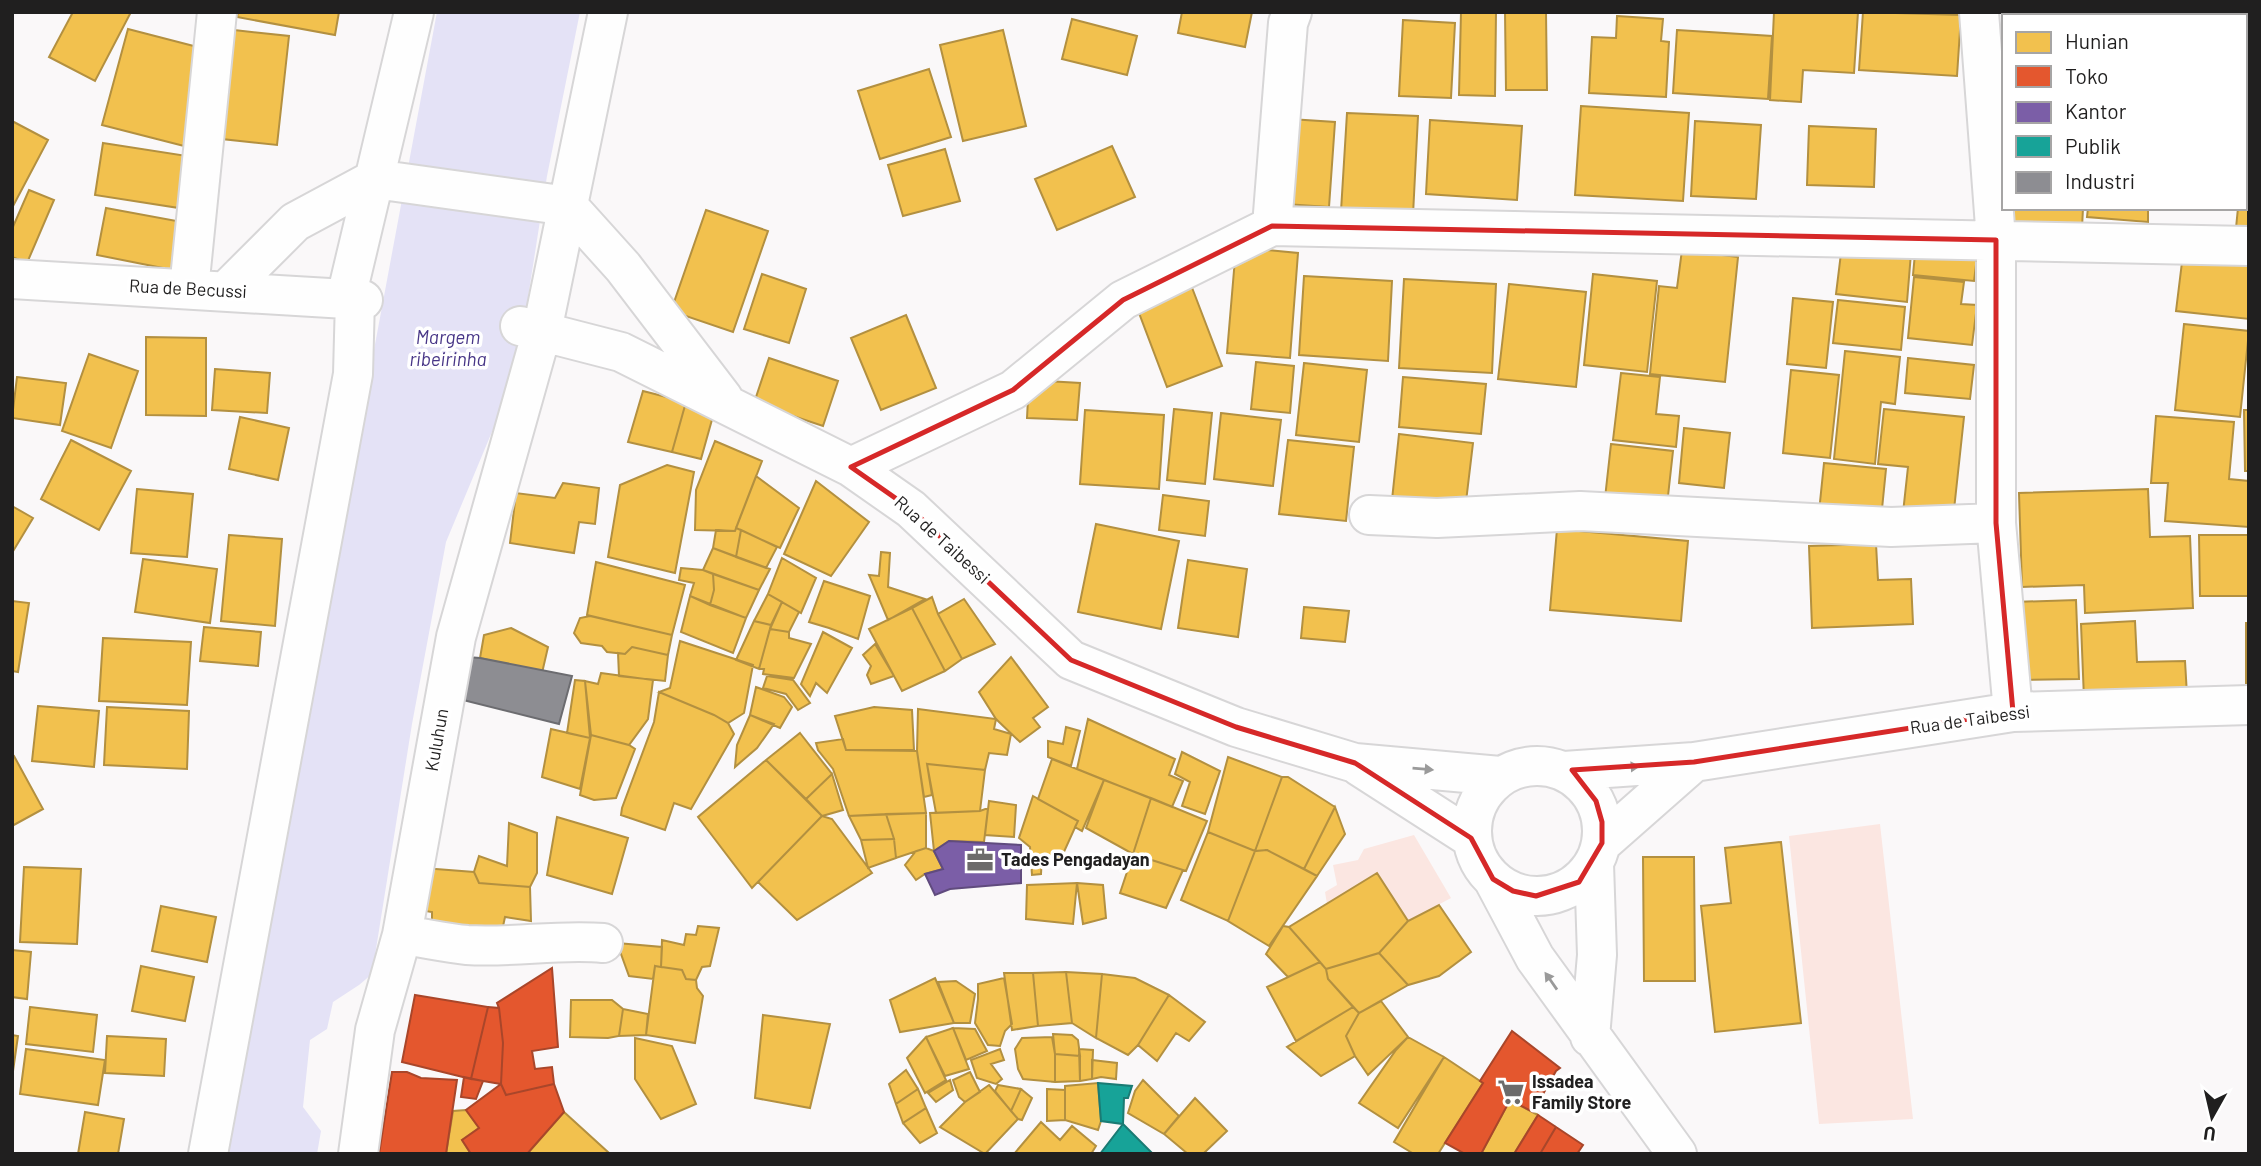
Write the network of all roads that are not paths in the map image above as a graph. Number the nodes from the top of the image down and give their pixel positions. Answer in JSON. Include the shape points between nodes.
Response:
{"nodes":[{"id":1,"x":217,"y":12,"type":"edge"},
{"id":2,"x":414,"y":12,"type":"edge"},
{"id":3,"x":608,"y":12,"type":"edge"},
{"id":4,"x":1292,"y":12,"type":"edge"},
{"id":5,"x":1979,"y":12,"type":"edge"},
{"id":6,"x":385,"y":180,"type":"junction"},
{"id":7,"x":563,"y":205,"type":"junction"},
{"id":8,"x":1272,"y":226,"type":"junction"},
{"id":9,"x":1996,"y":240,"type":"junction"},
{"id":10,"x":2249,"y":246,"type":"edge"},
{"id":11,"x":12,"y":279,"type":"edge"},
{"id":12,"x":207,"y":290,"type":"junction"},
{"id":13,"x":355,"y":299,"type":"junction"},
{"id":14,"x":531,"y":329,"type":"junction"},
{"id":15,"x":728,"y":405,"type":"junction"},
{"id":16,"x":851,"y":467,"type":"junction"},
{"id":17,"x":1369,"y":515,"type":"dead end"},
{"id":18,"x":1996,"y":523,"type":"junction"},
{"id":19,"x":2249,"y":705,"type":"edge"},
{"id":20,"x":2013,"y":712,"type":"junction"},
{"id":21,"x":1694,"y":762,"type":"junction"},
{"id":22,"x":1355,"y":763,"type":"junction"},
{"id":23,"x":1564,"y":771,"type":"junction"},
{"id":24,"x":1500,"y":776,"type":"junction"},
{"id":25,"x":1471,"y":838,"type":"junction"},
{"id":26,"x":1598,"y":853,"type":"junction"},
{"id":27,"x":1493,"y":879,"type":"junction"},
{"id":28,"x":402,"y":935,"type":"junction"},
{"id":29,"x":603,"y":943,"type":"dead end"},
{"id":30,"x":1590,"y":1037,"type":"junction"},
{"id":31,"x":208,"y":1154,"type":"edge"},
{"id":32,"x":358,"y":1154,"type":"edge"},
{"id":33,"x":1676,"y":1154,"type":"edge"}],
"edges":[{"from":1,"to":12,"type":"street"},
{"from":2,"to":6,"type":"street"},
{"from":3,"to":7,"type":"street","name":"Kuluhun"},
{"from":4,"to":8,"type":"street"},
{"from":5,"to":9,"type":"street"},
{"from":6,"to":7,"type":"street"},
{"from":6,"to":12,"type":"street","via":[[295,222]]},
{"from":6,"to":13,"type":"street"},
{"from":7,"to":14,"type":"street","name":"Kuluhun"},
{"from":7,"to":15,"type":"street","via":[[623,267]]},
{"from":8,"to":9,"type":"street"},
{"from":8,"to":16,"type":"street","via":[[1123,300],[1013,390]]},
{"from":9,"to":10,"type":"street"},
{"from":9,"to":18,"type":"street"},
{"from":11,"to":12,"type":"street","name":"Rua de Becussi"},
{"from":12,"to":13,"type":"street","name":"Rua de Becussi"},
{"from":13,"to":31,"type":"street","via":[[352,374]]},
{"from":14,"to":15,"type":"street","name":"Rua de Taibessi","via":[[621,352]]},
{"from":14,"to":28,"type":"street","name":"Kuluhun","via":[[456,638]]},
{"from":15,"to":16,"type":"street","name":"Rua de Taibessi"},
{"from":16,"to":22,"type":"street","name":"Rua de Taibessi","via":[[911,509],[1071,660],[1236,727]]},
{"from":17,"to":18,"type":"street","via":[[1437,519],[1580,511],[1891,527]]},
{"from":18,"to":20,"type":"street"},
{"from":19,"to":20,"type":"street","name":"Rua de Taibessi"},
{"from":20,"to":21,"type":"street","name":"Rua de Taibessi"},
{"from":23,"to":21,"type":"street","name":"Rua de Taibessi","one_way":true},
{"from":21,"to":26,"type":"street"},
{"from":22,"to":24,"type":"street","name":"Rua de Taibessi","one_way":true},
{"from":22,"to":25,"type":"street","name":"Rua de Taibessi"},
{"from":23,"to":24,"type":"street","via":[[1521,767]]},
{"from":23,"to":26,"type":"street","via":[[1582,783],[1596,801],[1602,822]]},
{"from":24,"to":25,"type":"street","via":[[1483,793],[1473,814]]},
{"from":25,"to":27,"type":"street"},
{"from":26,"to":27,"type":"street","via":[[1579,881],[1559,892],[1536,896],[1513,891]]},
{"from":26,"to":30,"type":"street"},
{"from":30,"to":27,"type":"street","one_way":true,"via":[[1535,958]]},
{"from":28,"to":29,"type":"street","via":[[468,945]]},
{"from":28,"to":32,"type":"street","name":"Kuluhun","via":[[375,1030]]},
{"from":30,"to":33,"type":"street"}]}
